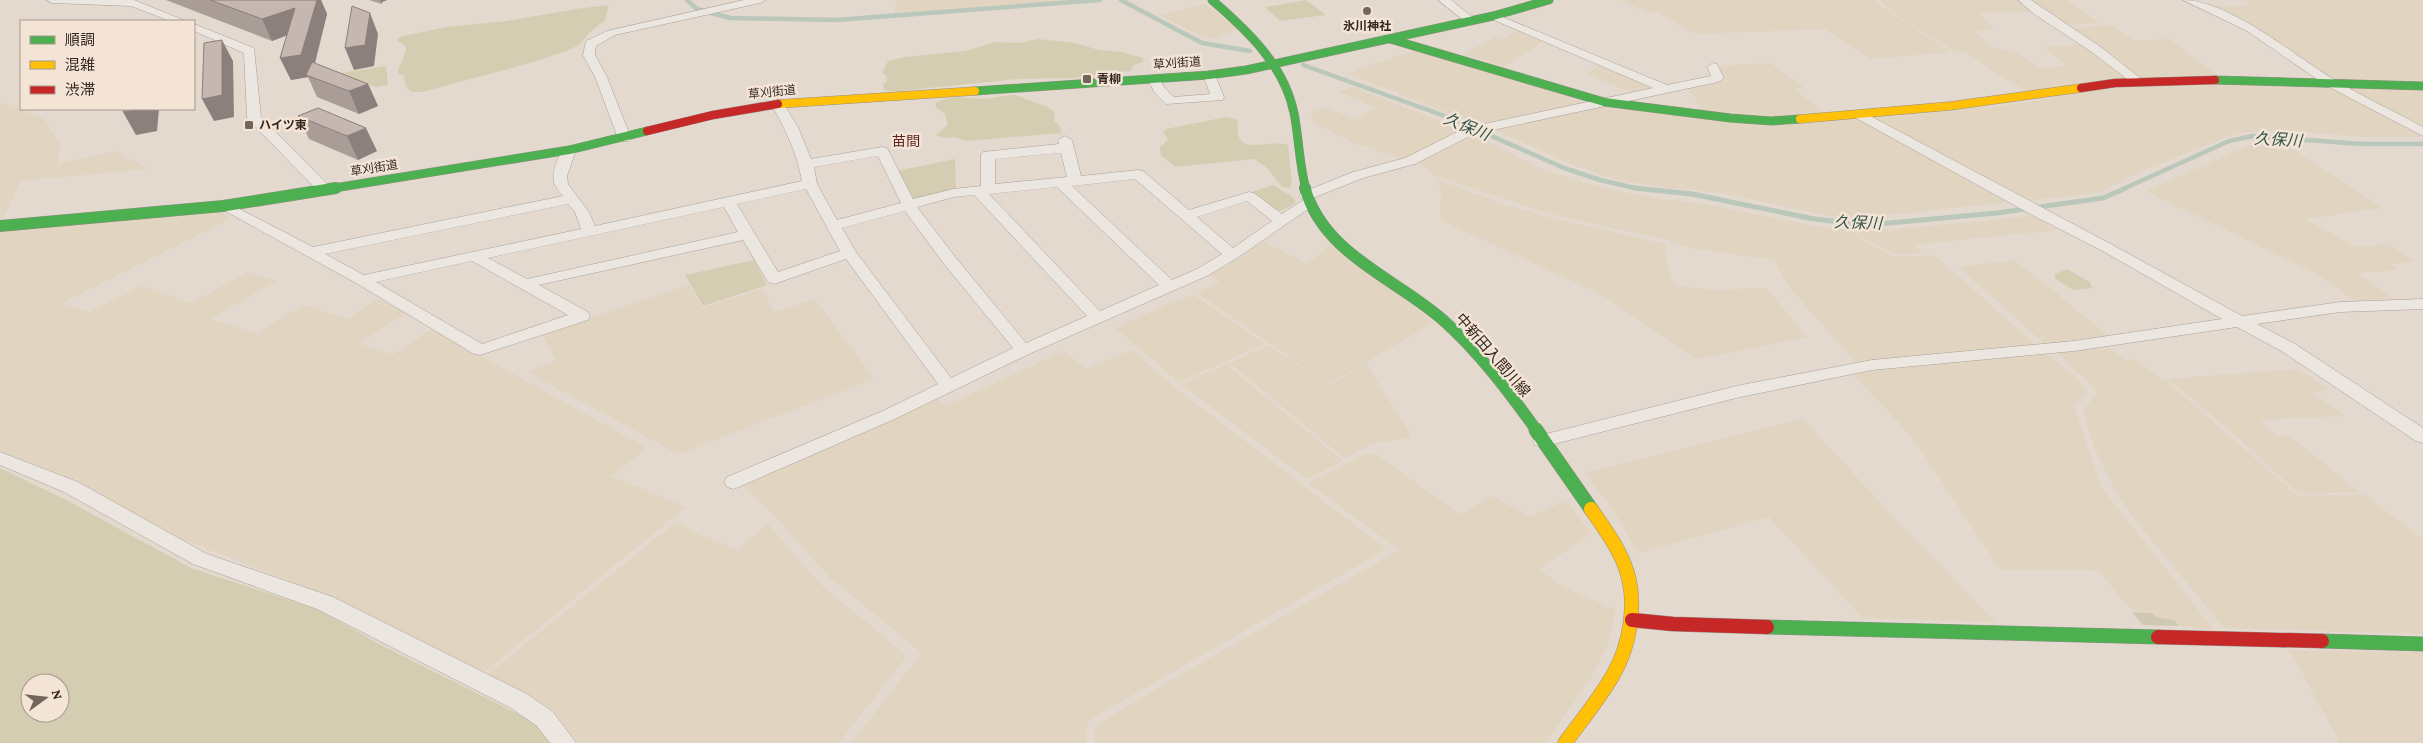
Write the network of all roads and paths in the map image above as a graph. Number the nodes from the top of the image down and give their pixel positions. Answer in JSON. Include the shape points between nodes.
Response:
{"nodes":[{"id":1,"x":52,"y":0,"type":"edge"},
{"id":2,"x":760,"y":0,"type":"edge"},
{"id":3,"x":1212,"y":0,"type":"edge"},
{"id":4,"x":1444,"y":0,"type":"edge"},
{"id":5,"x":1549,"y":0,"type":"edge"},
{"id":6,"x":2024,"y":0,"type":"edge"},
{"id":7,"x":2189,"y":0,"type":"edge"},
{"id":8,"x":1493,"y":16,"type":"junction"},
{"id":9,"x":177,"y":20,"type":"edge"},
{"id":10,"x":1471,"y":21,"type":"junction"},
{"id":11,"x":195,"y":27,"type":"edge"},
{"id":12,"x":1388,"y":38,"type":"junction"},
{"id":13,"x":1274,"y":63,"type":"junction"},
{"id":14,"x":1714,"y":67,"type":"dead end"},
{"id":15,"x":1209,"y":75,"type":"junction"},
{"id":16,"x":1154,"y":79,"type":"junction"},
{"id":17,"x":2140,"y":82,"type":"junction"},
{"id":18,"x":2331,"y":82,"type":"junction"},
{"id":19,"x":2423,"y":86,"type":"edge"},
{"id":20,"x":1663,"y":88,"type":"junction"},
{"id":21,"x":1604,"y":102,"type":"junction"},
{"id":22,"x":777,"y":104,"type":"junction"},
{"id":23,"x":1861,"y":115,"type":"junction"},
{"id":24,"x":2423,"y":132,"type":"edge"},
{"id":25,"x":624,"y":138,"type":"junction"},
{"id":26,"x":569,"y":150,"type":"junction"},
{"id":27,"x":806,"y":164,"type":"junction"},
{"id":28,"x":1068,"y":183,"type":"junction"},
{"id":29,"x":810,"y":184,"type":"junction"},
{"id":30,"x":325,"y":190,"type":"junction"},
{"id":31,"x":983,"y":191,"type":"junction"},
{"id":32,"x":571,"y":199,"type":"junction"},
{"id":33,"x":1308,"y":199,"type":"junction"},
{"id":34,"x":728,"y":202,"type":"junction"},
{"id":35,"x":909,"y":205,"type":"junction"},
{"id":36,"x":222,"y":206,"type":"junction"},
{"id":37,"x":1186,"y":216,"type":"junction"},
{"id":38,"x":1281,"y":220,"type":"junction"},
{"id":39,"x":0,"y":226,"type":"edge"},
{"id":40,"x":833,"y":226,"type":"junction"},
{"id":41,"x":589,"y":231,"type":"junction"},
{"id":42,"x":748,"y":234,"type":"junction"},
{"id":43,"x":313,"y":252,"type":"junction"},
{"id":44,"x":849,"y":253,"type":"junction"},
{"id":45,"x":1232,"y":255,"type":"junction"},
{"id":46,"x":474,"y":256,"type":"junction"},
{"id":47,"x":362,"y":280,"type":"junction"},
{"id":48,"x":524,"y":284,"type":"junction"},
{"id":49,"x":1170,"y":287,"type":"junction"},
{"id":50,"x":2423,"y":304,"type":"edge"},
{"id":51,"x":1098,"y":318,"type":"junction"},
{"id":52,"x":2241,"y":322,"type":"junction"},
{"id":53,"x":1023,"y":350,"type":"junction"},
{"id":54,"x":948,"y":386,"type":"junction"},
{"id":55,"x":2423,"y":437,"type":"edge"},
{"id":56,"x":1542,"y":441,"type":"junction"},
{"id":57,"x":0,"y":458,"type":"edge"},
{"id":58,"x":734,"y":482,"type":"dead end"},
{"id":59,"x":1632,"y":620,"type":"junction"},
{"id":60,"x":2423,"y":644,"type":"edge"},
{"id":61,"x":564,"y":743,"type":"edge"},
{"id":62,"x":1566,"y":743,"type":"edge"}],
"edges":[{"from":1,"to":9,"type":"street","via":[[133,3]]},
{"from":2,"to":25,"type":"street","via":[[610,33],[590,44],[589,55],[601,77]]},
{"from":3,"to":13,"type":"street","name":"中新田入間川線","via":[[1247,30]]},
{"from":4,"to":10,"type":"street"},
{"from":5,"to":8,"type":"street","name":"草刈街道"},
{"from":6,"to":17,"type":"street"},
{"from":7,"to":18,"type":"street","via":[[2250,29]]},
{"from":8,"to":10,"type":"street","name":"草刈街道"},
{"from":8,"to":20,"type":"street"},
{"from":10,"to":12,"type":"street","name":"草刈街道"},
{"from":11,"to":30,"type":"street","via":[[250,51],[254,118]]},
{"from":12,"to":13,"type":"street","name":"草刈街道"},
{"from":12,"to":21,"type":"street"},
{"from":13,"to":15,"type":"street","name":"草刈街道"},
{"from":13,"to":33,"type":"street","name":"中新田入間川線","via":[[1293,106],[1302,178]]},
{"from":14,"to":20,"type":"street","via":[[1718,78]]},
{"from":15,"to":16,"type":"street","name":"草刈街道"},
{"from":15,"to":16,"type":"street","via":[[1218,97],[1171,101],[1158,89]]},
{"from":16,"to":22,"type":"street","name":"草刈街道"},
{"from":17,"to":18,"type":"street"},
{"from":17,"to":23,"type":"street","via":[[2097,84],[2002,100]]},
{"from":18,"to":19,"type":"street"},
{"from":18,"to":24,"type":"street"},
{"from":20,"to":21,"type":"street"},
{"from":21,"to":23,"type":"street","via":[[1771,120]]},
{"from":21,"to":33,"type":"street","via":[[1470,131],[1410,161],[1358,175]]},
{"from":22,"to":25,"type":"street","name":"草刈街道","via":[[713,115]]},
{"from":22,"to":27,"type":"street","via":[[791,127]]},
{"from":23,"to":52,"type":"street"},
{"from":25,"to":26,"type":"street","name":"草刈街道"},
{"from":26,"to":30,"type":"street","name":"草刈街道"},
{"from":26,"to":32,"type":"street","via":[[560,176],[561,184]]},
{"from":27,"to":29,"type":"street"},
{"from":27,"to":35,"type":"street","via":[[882,151]]},
{"from":28,"to":31,"type":"street"},
{"from":28,"to":31,"type":"street","via":[[1066,144],[988,155]]},
{"from":28,"to":37,"type":"street","via":[[1138,174]]},
{"from":28,"to":49,"type":"street"},
{"from":29,"to":34,"type":"street"},
{"from":29,"to":40,"type":"street"},
{"from":30,"to":36,"type":"street","name":"草刈街道"},
{"from":31,"to":35,"type":"street","via":[[953,194]]},
{"from":31,"to":51,"type":"street"},
{"from":32,"to":41,"type":"street","via":[[582,212]]},
{"from":32,"to":43,"type":"street"},
{"from":33,"to":38,"type":"street"},
{"from":33,"to":56,"type":"street","name":"中新田入間川線","via":[[1319,220],[1338,242],[1435,314],[1464,342],[1505,389]]},
{"from":34,"to":41,"type":"street"},
{"from":34,"to":42,"type":"street"},
{"from":35,"to":40,"type":"street"},
{"from":35,"to":53,"type":"street"},
{"from":36,"to":39,"type":"street","name":"草刈街道"},
{"from":36,"to":43,"type":"street"},
{"from":37,"to":38,"type":"street","via":[[1249,196]]},
{"from":37,"to":45,"type":"street"},
{"from":38,"to":45,"type":"street"},
{"from":40,"to":44,"type":"street"},
{"from":41,"to":46,"type":"street"},
{"from":42,"to":44,"type":"street","via":[[774,279]]},
{"from":42,"to":48,"type":"street"},
{"from":43,"to":47,"type":"street"},
{"from":44,"to":54,"type":"street"},
{"from":45,"to":49,"type":"street"},
{"from":46,"to":47,"type":"street"},
{"from":46,"to":48,"type":"street"},
{"from":47,"to":48,"type":"street","via":[[480,350],[582,316]]},
{"from":49,"to":51,"type":"street"},
{"from":50,"to":52,"type":"street","via":[[2340,307]]},
{"from":51,"to":53,"type":"street"},
{"from":52,"to":55,"type":"street","via":[[2289,348]]},
{"from":52,"to":56,"type":"street","via":[[2074,346],[1872,365],[1736,392]]},
{"from":53,"to":54,"type":"street"},
{"from":54,"to":58,"type":"street"},
{"from":56,"to":59,"type":"street","name":"中新田入間川線","via":[[1618,552],[1627,572]]},
{"from":57,"to":61,"type":"street","via":[[70,487],[200,559],[324,603],[519,700],[545,718]]},
{"from":59,"to":60,"type":"street","via":[[1673,624]]},
{"from":59,"to":62,"type":"street","name":"中新田入間川線","via":[[1613,675]]}]}
